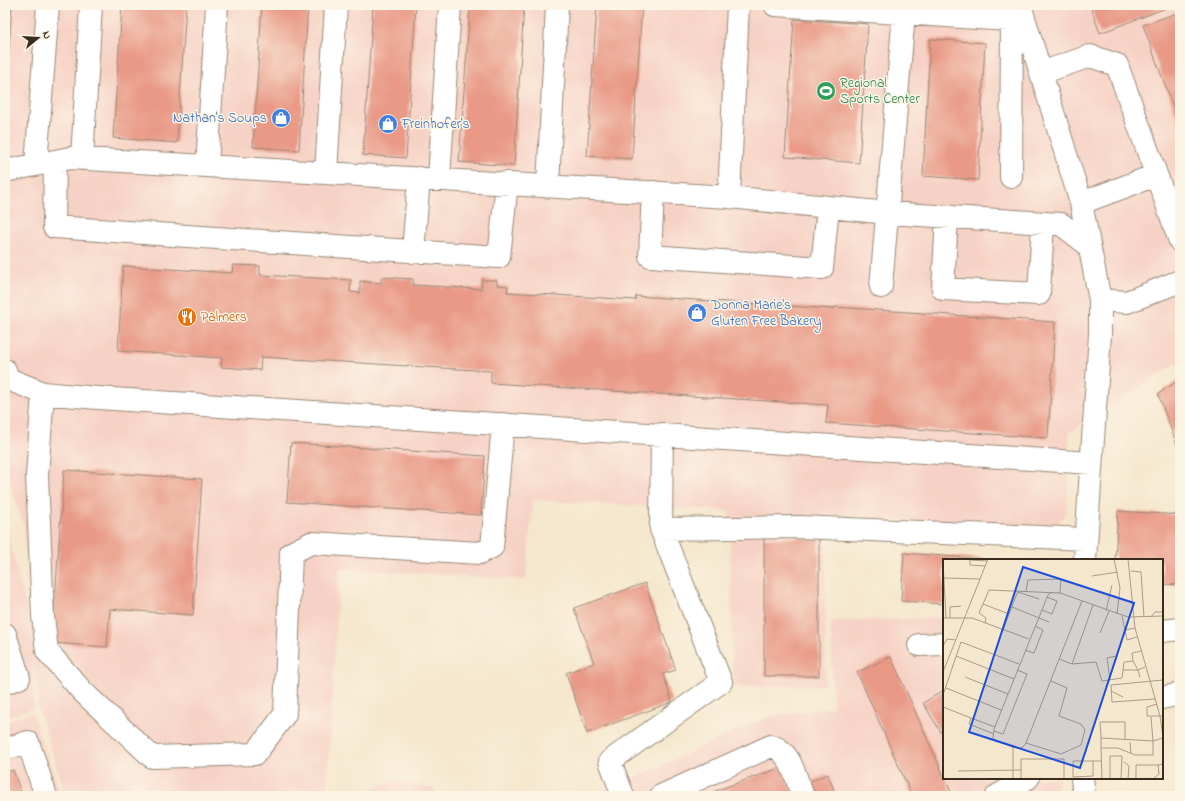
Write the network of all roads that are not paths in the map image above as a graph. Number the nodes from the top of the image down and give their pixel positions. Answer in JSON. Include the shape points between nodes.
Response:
{"nodes":[{"id":1,"x":48,"y":5,"type":"edge"},
{"id":2,"x":91,"y":5,"type":"edge"},
{"id":3,"x":217,"y":5,"type":"edge"},
{"id":4,"x":336,"y":5,"type":"edge"},
{"id":5,"x":450,"y":5,"type":"edge"},
{"id":6,"x":558,"y":5,"type":"edge"},
{"id":7,"x":738,"y":5,"type":"edge"},
{"id":8,"x":774,"y":5,"type":"edge"},
{"id":9,"x":852,"y":7,"type":"edge"},
{"id":10,"x":904,"y":13,"type":"junction"},
{"id":11,"x":1019,"y":15,"type":"edge"},
{"id":12,"x":1040,"y":73,"type":"junction"},
{"id":13,"x":82,"y":159,"type":"junction"},
{"id":14,"x":46,"y":163,"type":"junction"},
{"id":15,"x":207,"y":166,"type":"junction"},
{"id":16,"x":5,"y":171,"type":"edge"},
{"id":17,"x":326,"y":173,"type":"junction"},
{"id":18,"x":1156,"y":175,"type":"junction"},
{"id":19,"x":1011,"y":177,"type":"dead end"},
{"id":20,"x":429,"y":178,"type":"junction"},
{"id":21,"x":507,"y":183,"type":"junction"},
{"id":22,"x":548,"y":185,"type":"junction"},
{"id":23,"x":653,"y":192,"type":"junction"},
{"id":24,"x":729,"y":197,"type":"junction"},
{"id":25,"x":1081,"y":203,"type":"junction"},
{"id":26,"x":828,"y":207,"type":"junction"},
{"id":27,"x":888,"y":213,"type":"junction"},
{"id":28,"x":948,"y":217,"type":"junction"},
{"id":29,"x":1043,"y":223,"type":"junction"},
{"id":30,"x":1180,"y":241,"type":"edge"},
{"id":31,"x":1087,"y":244,"type":"junction"},
{"id":32,"x":413,"y":252,"type":"junction"},
{"id":33,"x":1180,"y":281,"type":"edge"},
{"id":34,"x":881,"y":287,"type":"dead end"},
{"id":35,"x":1100,"y":300,"type":"junction"},
{"id":36,"x":5,"y":370,"type":"edge"},
{"id":37,"x":43,"y":393,"type":"junction"},
{"id":38,"x":503,"y":424,"type":"junction"},
{"id":39,"x":662,"y":434,"type":"junction"},
{"id":40,"x":1091,"y":463,"type":"junction"},
{"id":41,"x":661,"y":529,"type":"junction"},
{"id":42,"x":1085,"y":549,"type":"edge"},
{"id":43,"x":1180,"y":629,"type":"edge"},
{"id":44,"x":1163,"y":631,"type":"edge"},
{"id":45,"x":5,"y":634,"type":"edge"},
{"id":46,"x":943,"y":644,"type":"edge"},
{"id":47,"x":919,"y":645,"type":"dead end"},
{"id":48,"x":5,"y":683,"type":"edge"},
{"id":49,"x":1180,"y":694,"type":"edge"},
{"id":50,"x":1163,"y":698,"type":"edge"},
{"id":51,"x":5,"y":749,"type":"edge"},
{"id":52,"x":32,"y":752,"type":"junction"},
{"id":53,"x":5,"y":762,"type":"edge"},
{"id":54,"x":1026,"y":779,"type":"edge"},
{"id":55,"x":1082,"y":779,"type":"edge"},
{"id":56,"x":46,"y":796,"type":"edge"},
{"id":57,"x":623,"y":796,"type":"edge"},
{"id":58,"x":661,"y":796,"type":"edge"},
{"id":59,"x":803,"y":796,"type":"edge"},
{"id":60,"x":997,"y":796,"type":"edge"},
{"id":61,"x":1084,"y":796,"type":"edge"}],
"edges":[{"from":1,"to":14,"type":"street"},
{"from":2,"to":13,"type":"street"},
{"from":3,"to":15,"type":"street"},
{"from":4,"to":17,"type":"street"},
{"from":5,"to":20,"type":"street"},
{"from":6,"to":22,"type":"street"},
{"from":7,"to":24,"type":"street"},
{"from":8,"to":9,"type":"street"},
{"from":9,"to":10,"type":"street"},
{"from":10,"to":11,"type":"street"},
{"from":10,"to":27,"type":"street"},
{"from":11,"to":12,"type":"street"},
{"from":11,"to":19,"type":"street"},
{"from":12,"to":18,"type":"street","via":[[1090,56],[1117,65]]},
{"from":12,"to":25,"type":"street"},
{"from":13,"to":14,"type":"street","via":[[70,158]]},
{"from":13,"to":15,"type":"street"},
{"from":14,"to":16,"type":"street"},
{"from":14,"to":32,"type":"street","via":[[54,226]]},
{"from":15,"to":17,"type":"street"},
{"from":17,"to":20,"type":"street"},
{"from":18,"to":25,"type":"street"},
{"from":18,"to":30,"type":"street"},
{"from":20,"to":21,"type":"street"},
{"from":20,"to":32,"type":"street"},
{"from":21,"to":22,"type":"street"},
{"from":21,"to":32,"type":"street","via":[[499,257]]},
{"from":22,"to":23,"type":"street"},
{"from":23,"to":24,"type":"street"},
{"from":23,"to":26,"type":"street","via":[[650,256],[822,268]]},
{"from":24,"to":26,"type":"street"},
{"from":25,"to":31,"type":"street"},
{"from":26,"to":27,"type":"street"},
{"from":27,"to":28,"type":"street"},
{"from":27,"to":34,"type":"street"},
{"from":28,"to":29,"type":"street"},
{"from":28,"to":29,"type":"street","via":[[943,289],[1039,294]]},
{"from":29,"to":31,"type":"street","via":[[1061,224]]},
{"from":31,"to":35,"type":"street"},
{"from":33,"to":35,"type":"street","via":[[1127,302]]},
{"from":35,"to":40,"type":"street"},
{"from":36,"to":37,"type":"street","via":[[8,379]]},
{"from":37,"to":38,"type":"street"},
{"from":37,"to":38,"type":"street","via":[[37,476],[47,651],[82,691],[152,757],[255,754],[286,714],[291,553],[311,543],[480,553],[492,547]]},
{"from":38,"to":39,"type":"street"},
{"from":39,"to":40,"type":"street"},
{"from":39,"to":41,"type":"street"},
{"from":40,"to":42,"type":"street"},
{"from":41,"to":42,"type":"street","via":[[799,527]]},
{"from":41,"to":57,"type":"street","via":[[721,682],[610,761]]},
{"from":43,"to":44,"type":"street"},
{"from":45,"to":48,"type":"street","via":[[19,678]]},
{"from":46,"to":47,"type":"street"},
{"from":49,"to":50,"type":"street"},
{"from":51,"to":52,"type":"street","via":[[28,742]]},
{"from":52,"to":53,"type":"street"},
{"from":52,"to":56,"type":"street"},
{"from":54,"to":60,"type":"street"},
{"from":55,"to":61,"type":"street"},
{"from":58,"to":59,"type":"street","via":[[771,746],[778,747],[785,753]]}]}
